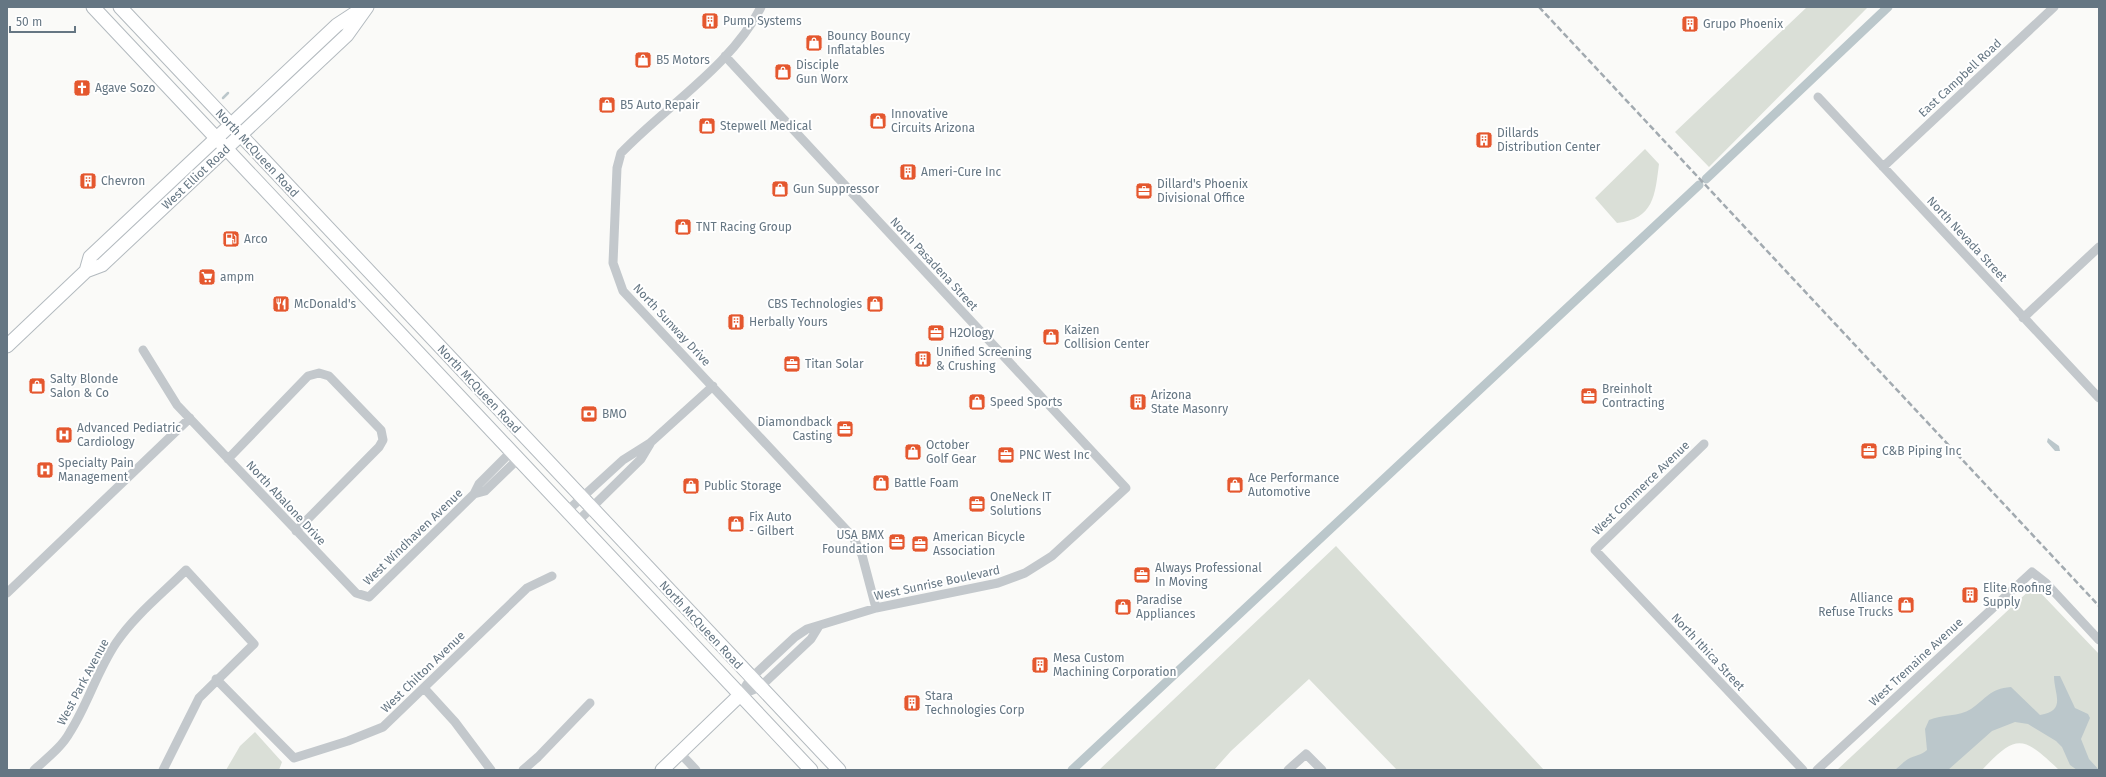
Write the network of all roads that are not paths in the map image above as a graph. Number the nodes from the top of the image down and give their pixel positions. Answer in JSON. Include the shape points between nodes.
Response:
{"nodes":[{"id":1,"x":93,"y":7,"type":"edge"},
{"id":2,"x":120,"y":7,"type":"edge"},
{"id":3,"x":366,"y":7,"type":"edge"},
{"id":4,"x":761,"y":7,"type":"edge"},
{"id":5,"x":2054,"y":7,"type":"edge"},
{"id":6,"x":725,"y":56,"type":"junction"},
{"id":7,"x":1818,"y":96,"type":"dead end"},
{"id":8,"x":231,"y":124,"type":"junction"},
{"id":9,"x":241,"y":134,"type":"junction"},
{"id":10,"x":216,"y":138,"type":"junction"},
{"id":11,"x":226,"y":148,"type":"junction"},
{"id":12,"x":1883,"y":167,"type":"junction"},
{"id":13,"x":2099,"y":247,"type":"edge"},
{"id":14,"x":86,"y":271,"type":"junction"},
{"id":15,"x":2023,"y":318,"type":"junction"},
{"id":16,"x":414,"y":319,"type":"junction"},
{"id":17,"x":399,"y":332,"type":"junction"},
{"id":18,"x":7,"y":346,"type":"edge"},
{"id":19,"x":143,"y":350,"type":"dead end"},
{"id":20,"x":713,"y":386,"type":"junction"},
{"id":21,"x":2099,"y":398,"type":"edge"},
{"id":22,"x":190,"y":418,"type":"junction"},
{"id":23,"x":650,"y":443,"type":"junction"},
{"id":24,"x":1704,"y":444,"type":"dead end"},
{"id":25,"x":515,"y":455,"type":"junction"},
{"id":26,"x":228,"y":459,"type":"junction"},
{"id":27,"x":484,"y":478,"type":"junction"},
{"id":28,"x":491,"y":486,"type":"junction"},
{"id":29,"x":1126,"y":488,"type":"joint"},
{"id":30,"x":474,"y":494,"type":"junction"},
{"id":31,"x":582,"y":498,"type":"junction"},
{"id":32,"x":591,"y":508,"type":"junction"},
{"id":33,"x":567,"y":512,"type":"junction"},
{"id":34,"x":577,"y":522,"type":"junction"},
{"id":35,"x":296,"y":530,"type":"junction"},
{"id":36,"x":1595,"y":550,"type":"joint"},
{"id":37,"x":552,"y":576,"type":"dead end"},
{"id":38,"x":7,"y":593,"type":"edge"},
{"id":39,"x":369,"y":597,"type":"joint"},
{"id":40,"x":876,"y":608,"type":"junction"},
{"id":41,"x":819,"y":626,"type":"junction"},
{"id":42,"x":2099,"y":640,"type":"edge"},
{"id":43,"x":216,"y":679,"type":"junction"},
{"id":44,"x":755,"y":683,"type":"junction"},
{"id":45,"x":424,"y":688,"type":"junction"},
{"id":46,"x":740,"y":695,"type":"junction"},
{"id":47,"x":590,"y":704,"type":"dead end"},
{"id":48,"x":680,"y":753,"type":"junction"},
{"id":49,"x":34,"y":770,"type":"edge"},
{"id":50,"x":164,"y":770,"type":"edge"},
{"id":51,"x":491,"y":770,"type":"edge"},
{"id":52,"x":523,"y":770,"type":"edge"},
{"id":53,"x":662,"y":770,"type":"edge"},
{"id":54,"x":696,"y":770,"type":"edge"},
{"id":55,"x":811,"y":770,"type":"edge"},
{"id":56,"x":839,"y":770,"type":"edge"},
{"id":57,"x":1288,"y":770,"type":"edge"},
{"id":58,"x":1322,"y":770,"type":"edge"},
{"id":59,"x":1803,"y":770,"type":"edge"},
{"id":60,"x":1817,"y":770,"type":"edge"}],
"edges":[{"from":1,"to":10,"type":"main road","name":"North McQueen Road"},
{"from":2,"to":8,"type":"main road","name":"North McQueen Road"},
{"from":3,"to":8,"type":"main road","name":"West Elliot Road","via":[[338,25]]},
{"from":3,"to":9,"type":"main road","name":"West Elliot Road","via":[[348,35]]},
{"from":4,"to":6,"type":"street","name":"North Sunway Drive"},
{"from":5,"to":12,"type":"street","name":"East Campbell Road"},
{"from":6,"to":20,"type":"street","name":"North Sunway Drive","via":[[621,153],[617,168],[613,263],[623,291]]},
{"from":6,"to":29,"type":"street","name":"North Pasadena Street"},
{"from":7,"to":12,"type":"street","name":"North Nevada Street"},
{"from":8,"to":9,"type":"main road","name":"North McQueen Road"},
{"from":8,"to":10,"type":"main road","name":"West Elliot Road"},
{"from":9,"to":11,"type":"main road","name":"West Elliot Road"},
{"from":9,"to":16,"type":"main road","name":"North McQueen Road"},
{"from":10,"to":11,"type":"main road","name":"North McQueen Road"},
{"from":10,"to":14,"type":"main road","name":"West Elliot Road","via":[[90,257]]},
{"from":11,"to":14,"type":"main road","name":"West Elliot Road","via":[[102,265]]},
{"from":11,"to":17,"type":"main road","name":"North McQueen Road"},
{"from":12,"to":15,"type":"street","name":"North Nevada Street"},
{"from":13,"to":15,"type":"street"},
{"from":14,"to":18,"type":"main road","name":"West Elliot Road"},
{"from":15,"to":21,"type":"street","name":"North Nevada Street"},
{"from":16,"to":17,"type":"main road"},
{"from":16,"to":31,"type":"main road","name":"North McQueen Road"},
{"from":17,"to":25,"type":"main road","name":"North McQueen Road"},
{"from":19,"to":22,"type":"street","name":"North Abalone Drive","via":[[177,405]]},
{"from":20,"to":23,"type":"street"},
{"from":20,"to":40,"type":"street","name":"North Sunway Drive","via":[[853,537],[862,554]]},
{"from":22,"to":26,"type":"street","name":"North Abalone Drive"},
{"from":22,"to":38,"type":"street"},
{"from":23,"to":31,"type":"street","via":[[623,460]]},
{"from":23,"to":32,"type":"street","via":[[640,459]]},
{"from":24,"to":36,"type":"street","name":"West Commerce Avenue"},
{"from":25,"to":27,"type":"street","name":"West Windhaven Avenue"},
{"from":25,"to":28,"type":"street","name":"West Windhaven Avenue"},
{"from":25,"to":33,"type":"main road","name":"North McQueen Road"},
{"from":26,"to":35,"type":"street","name":"North Abalone Drive"},
{"from":26,"to":35,"type":"street","via":[[308,376],[319,373],[329,376],[381,430],[383,440],[379,447]]},
{"from":27,"to":28,"type":"street"},
{"from":27,"to":30,"type":"street","name":"West Windhaven Avenue"},
{"from":28,"to":30,"type":"street","name":"West Windhaven Avenue"},
{"from":29,"to":40,"type":"street","name":"West Sunrise Boulevard","via":[[1052,556],[1025,573],[998,583]]},
{"from":30,"to":39,"type":"street","name":"West Windhaven Avenue"},
{"from":31,"to":32,"type":"main road","name":"North McQueen Road"},
{"from":31,"to":33,"type":"street"},
{"from":32,"to":34,"type":"street"},
{"from":32,"to":44,"type":"main road","name":"North McQueen Road"},
{"from":33,"to":34,"type":"main road","name":"North McQueen Road"},
{"from":34,"to":46,"type":"main road","name":"North McQueen Road"},
{"from":35,"to":39,"type":"street","name":"North Abalone Drive","via":[[356,593]]},
{"from":36,"to":59,"type":"street","name":"North Ithica Street"},
{"from":37,"to":45,"type":"street","name":"West Chilton Avenue","via":[[528,588]]},
{"from":40,"to":41,"type":"street","name":"West Sunrise Boulevard"},
{"from":41,"to":44,"type":"street","name":"West Sunrise Boulevard","via":[[811,639]]},
{"from":41,"to":44,"type":"street","name":"West Sunrise Boulevard","via":[[807,629],[795,637]]},
{"from":42,"to":60,"type":"street","name":"West Tremaine Avenue","via":[[2046,583],[2032,572]]},
{"from":43,"to":45,"type":"street","name":"West Chilton Avenue","via":[[294,758],[348,741],[383,726]]},
{"from":43,"to":49,"type":"street","name":"West Park Avenue","via":[[254,644],[186,570],[117,642],[69,734]]},
{"from":43,"to":50,"type":"street","via":[[199,698]]},
{"from":44,"to":46,"type":"street","name":"West Sunrise Boulevard"},
{"from":44,"to":56,"type":"main road","name":"North McQueen Road"},
{"from":45,"to":51,"type":"street","via":[[455,722]]},
{"from":46,"to":48,"type":"main road"},
{"from":46,"to":55,"type":"main road","name":"North McQueen Road"},
{"from":47,"to":52,"type":"street"},
{"from":48,"to":53,"type":"main road"},
{"from":48,"to":54,"type":"street"},
{"from":57,"to":58,"type":"street","via":[[1306,754]]}]}
